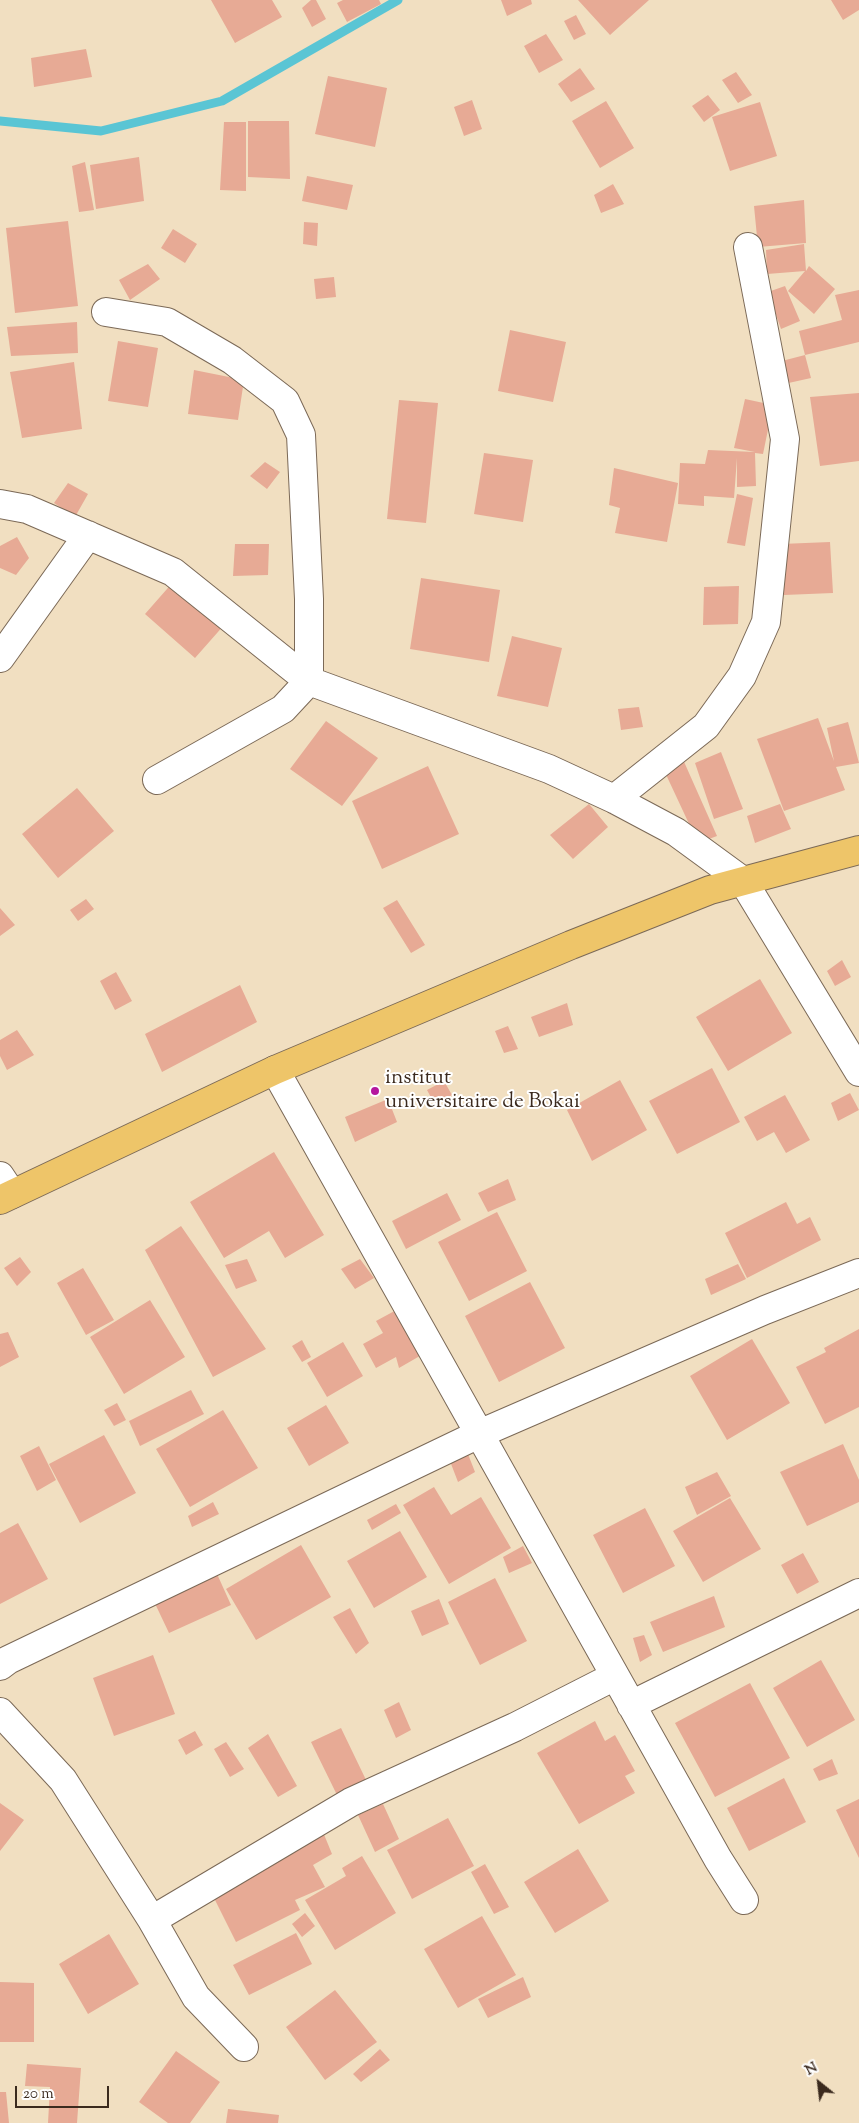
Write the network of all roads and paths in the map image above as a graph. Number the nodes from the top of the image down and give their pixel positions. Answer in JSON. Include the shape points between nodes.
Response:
{"nodes":[{"id":1,"x":748,"y":247,"type":"dead end"},
{"id":2,"x":106,"y":312,"type":"dead end"},
{"id":3,"x":0,"y":504,"type":"edge"},
{"id":4,"x":88,"y":535,"type":"junction"},
{"id":5,"x":0,"y":658,"type":"edge"},
{"id":6,"x":309,"y":681,"type":"junction"},
{"id":7,"x":157,"y":780,"type":"dead end"},
{"id":8,"x":614,"y":799,"type":"junction"},
{"id":9,"x":859,"y":850,"type":"edge"},
{"id":10,"x":743,"y":880,"type":"junction"},
{"id":11,"x":275,"y":1070,"type":"junction"},
{"id":12,"x":859,"y":1072,"type":"edge"},
{"id":13,"x":4,"y":1190,"type":"edge"},
{"id":14,"x":859,"y":1273,"type":"edge"},
{"id":15,"x":479,"y":1434,"type":"junction"},
{"id":16,"x":859,"y":1593,"type":"edge"},
{"id":17,"x":0,"y":1666,"type":"edge"},
{"id":18,"x":615,"y":1676,"type":"junction"},
{"id":19,"x":631,"y":1704,"type":"junction"},
{"id":20,"x":0,"y":1712,"type":"edge"},
{"id":21,"x":744,"y":1900,"type":"dead end"},
{"id":22,"x":152,"y":1920,"type":"junction"},
{"id":23,"x":244,"y":2047,"type":"dead end"}],
"edges":[{"from":1,"to":8,"type":"street","via":[[785,439],[766,622],[742,676],[706,726]]},
{"from":2,"to":6,"type":"street","via":[[167,322],[232,360],[286,401],[301,435],[309,598]]},
{"from":3,"to":4,"type":"street","via":[[27,509]]},
{"from":4,"to":5,"type":"street"},
{"from":4,"to":6,"type":"street","via":[[173,572]]},
{"from":6,"to":7,"type":"street","via":[[283,709]]},
{"from":6,"to":8,"type":"street","via":[[549,769]]},
{"from":8,"to":10,"type":"street","via":[[676,832]]},
{"from":9,"to":10,"type":"highway"},
{"from":10,"to":11,"type":"highway","via":[[571,945]]},
{"from":10,"to":12,"type":"street"},
{"from":11,"to":13,"type":"highway"},
{"from":11,"to":15,"type":"street"},
{"from":14,"to":15,"type":"street","via":[[765,1310]]},
{"from":15,"to":17,"type":"street"},
{"from":15,"to":18,"type":"street"},
{"from":16,"to":19,"type":"street"},
{"from":18,"to":19,"type":"street"},
{"from":18,"to":22,"type":"street","via":[[516,1727],[351,1802]]},
{"from":19,"to":21,"type":"street"},
{"from":20,"to":22,"type":"street","via":[[63,1780]]},
{"from":22,"to":23,"type":"street","via":[[196,1997]]}]}
